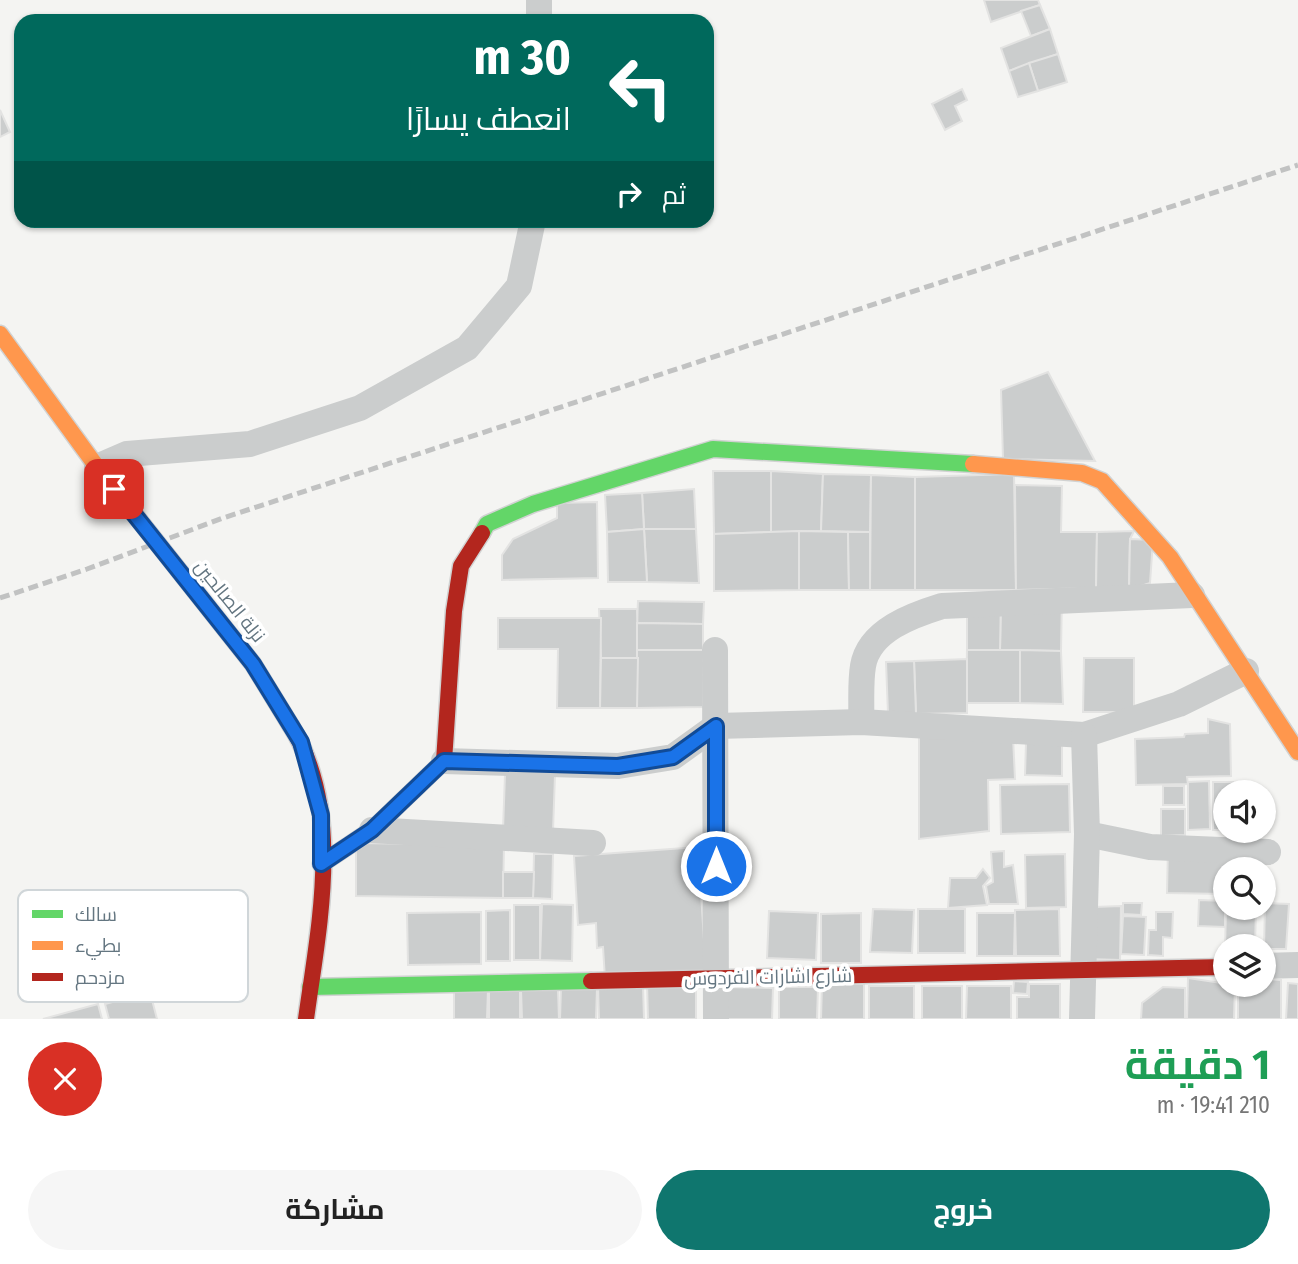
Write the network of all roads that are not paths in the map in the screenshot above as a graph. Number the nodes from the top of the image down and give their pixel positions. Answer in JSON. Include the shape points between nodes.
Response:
{"nodes":[{"id":1,"x":531,"y":228,"type":"edge"},
{"id":2,"x":0,"y":334,"type":"edge"},
{"id":3,"x":97,"y":467,"type":"junction"},
{"id":4,"x":1192,"y":595,"type":"junction"},
{"id":5,"x":715,"y":650,"type":"dead end"},
{"id":6,"x":1245,"y":671,"type":"junction"},
{"id":7,"x":862,"y":722,"type":"junction"},
{"id":8,"x":716,"y":726,"type":"junction"},
{"id":9,"x":1084,"y":735,"type":"junction"},
{"id":10,"x":1298,"y":752,"type":"edge"},
{"id":11,"x":444,"y":761,"type":"junction"},
{"id":12,"x":372,"y":830,"type":"junction"},
{"id":13,"x":1087,"y":834,"type":"junction"},
{"id":14,"x":593,"y":843,"type":"dead end"},
{"id":15,"x":1268,"y":852,"type":"dead end"},
{"id":16,"x":321,"y":864,"type":"junction"},
{"id":17,"x":1298,"y":965,"type":"edge"},
{"id":18,"x":1276,"y":966,"type":"edge"},
{"id":19,"x":1213,"y":967,"type":"edge"},
{"id":20,"x":1083,"y":972,"type":"junction"},
{"id":21,"x":716,"y":978,"type":"junction"},
{"id":22,"x":310,"y":987,"type":"junction"},
{"id":23,"x":306,"y":1019,"type":"edge"},
{"id":24,"x":716,"y":1019,"type":"edge"},
{"id":25,"x":1082,"y":1019,"type":"edge"}],
"edges":[{"from":1,"to":3,"type":"street","via":[[519,286],[467,348],[360,408],[250,444],[127,454]]},
{"from":2,"to":3,"type":"street","name":"نزلة الصالحين"},
{"from":3,"to":16,"type":"street","name":"نزلة الصالحين","via":[[253,664],[301,742],[321,815]]},
{"from":4,"to":6,"type":"street"},
{"from":4,"to":7,"type":"street","via":[[942,606],[917,614],[891,627],[863,664]]},
{"from":4,"to":11,"type":"street","via":[[1170,557],[1102,481],[1082,473],[713,449],[533,504],[487,524],[461,566]]},
{"from":5,"to":8,"type":"street"},
{"from":6,"to":9,"type":"street","via":[[1179,704]]},
{"from":6,"to":10,"type":"street"},
{"from":7,"to":8,"type":"street"},
{"from":7,"to":9,"type":"street"},
{"from":8,"to":11,"type":"street","via":[[673,757],[618,766]]},
{"from":8,"to":21,"type":"street"},
{"from":9,"to":13,"type":"street"},
{"from":11,"to":12,"type":"street"},
{"from":12,"to":14,"type":"street"},
{"from":12,"to":16,"type":"street"},
{"from":13,"to":15,"type":"street","via":[[1150,847]]},
{"from":13,"to":20,"type":"street"},
{"from":16,"to":22,"type":"street","name":"نزلة الصالحين","via":[[320,919]]},
{"from":17,"to":18,"type":"street"},
{"from":19,"to":20,"type":"street","name":"شارع اشارات الفردوس"},
{"from":20,"to":21,"type":"street","name":"شارع اشارات الفردوس"},
{"from":20,"to":25,"type":"street"},
{"from":21,"to":22,"type":"street","name":"شارع اشارات الفردوس"},
{"from":21,"to":24,"type":"street"},
{"from":22,"to":23,"type":"street","name":"نزلة الصالحين"}]}
